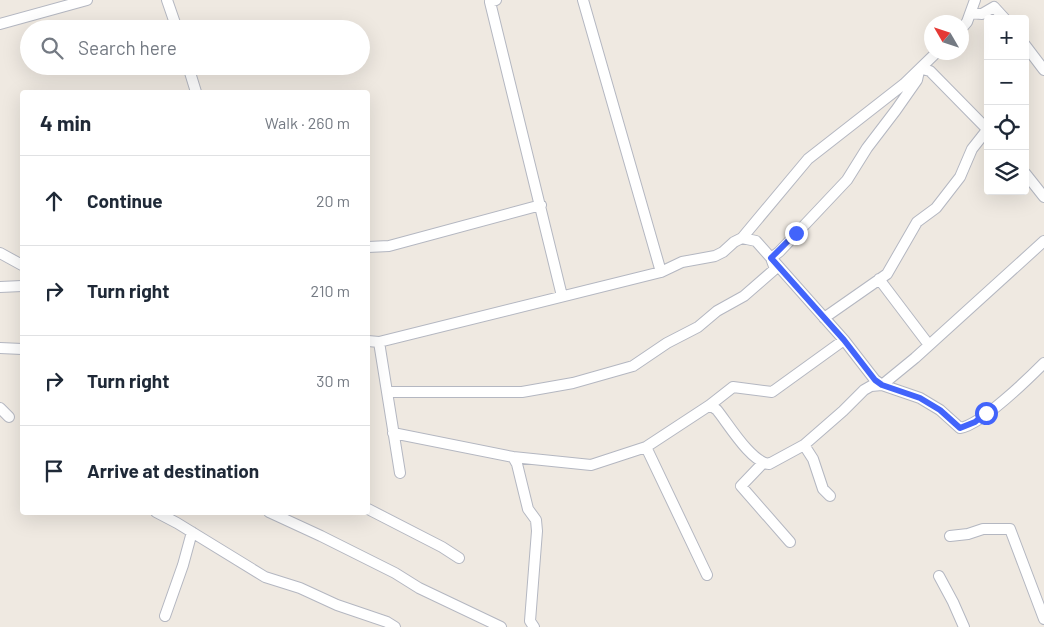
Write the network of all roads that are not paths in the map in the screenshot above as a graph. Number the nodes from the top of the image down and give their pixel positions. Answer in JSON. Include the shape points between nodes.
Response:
{"nodes":[{"id":1,"x":87,"y":0,"type":"edge"},
{"id":2,"x":167,"y":0,"type":"edge"},
{"id":3,"x":496,"y":0,"type":"edge"},
{"id":4,"x":583,"y":0,"type":"edge"},
{"id":5,"x":976,"y":0,"type":"edge"},
{"id":6,"x":971,"y":13,"type":"junction"},
{"id":7,"x":1000,"y":15,"type":"edge"},
{"id":8,"x":969,"y":19,"type":"edge"},
{"id":9,"x":174,"y":20,"type":"edge"},
{"id":10,"x":0,"y":24,"type":"edge"},
{"id":11,"x":1029,"y":50,"type":"edge"},
{"id":12,"x":929,"y":60,"type":"edge"},
{"id":13,"x":1044,"y":70,"type":"edge"},
{"id":14,"x":919,"y":71,"type":"junction"},
{"id":15,"x":191,"y":75,"type":"edge"},
{"id":16,"x":195,"y":90,"type":"edge"},
{"id":17,"x":984,"y":126,"type":"edge"},
{"id":18,"x":984,"y":135,"type":"edge"},
{"id":19,"x":1029,"y":178,"type":"edge"},
{"id":20,"x":1044,"y":197,"type":"edge"},
{"id":21,"x":541,"y":205,"type":"junction"},
{"id":22,"x":742,"y":238,"type":"junction"},
{"id":23,"x":1044,"y":241,"type":"edge"},
{"id":24,"x":370,"y":247,"type":"edge"},
{"id":25,"x":0,"y":253,"type":"edge"},
{"id":26,"x":771,"y":258,"type":"junction"},
{"id":27,"x":20,"y":264,"type":"edge"},
{"id":28,"x":661,"y":272,"type":"junction"},
{"id":29,"x":879,"y":279,"type":"junction"},
{"id":30,"x":20,"y":286,"type":"edge"},
{"id":31,"x":0,"y":287,"type":"edge"},
{"id":32,"x":562,"y":296,"type":"junction"},
{"id":33,"x":824,"y":318,"type":"junction"},
{"id":34,"x":844,"y":340,"type":"junction"},
{"id":35,"x":370,"y":341,"type":"edge"},
{"id":36,"x":379,"y":342,"type":"junction"},
{"id":37,"x":930,"y":345,"type":"junction"},
{"id":38,"x":0,"y":348,"type":"edge"},
{"id":39,"x":20,"y":349,"type":"edge"},
{"id":40,"x":1044,"y":364,"type":"edge"},
{"id":41,"x":882,"y":385,"type":"junction"},
{"id":42,"x":387,"y":392,"type":"junction"},
{"id":43,"x":710,"y":405,"type":"junction"},
{"id":44,"x":0,"y":408,"type":"edge"},
{"id":45,"x":9,"y":417,"type":"dead end"},
{"id":46,"x":393,"y":432,"type":"junction"},
{"id":47,"x":804,"y":445,"type":"junction"},
{"id":48,"x":646,"y":447,"type":"junction"},
{"id":49,"x":513,"y":457,"type":"junction"},
{"id":50,"x":763,"y":463,"type":"junction"},
{"id":51,"x":400,"y":473,"type":"dead end"},
{"id":52,"x":830,"y":496,"type":"dead end"},
{"id":53,"x":370,"y":511,"type":"edge"},
{"id":54,"x":161,"y":515,"type":"edge"},
{"id":55,"x":276,"y":515,"type":"edge"},
{"id":56,"x":192,"y":532,"type":"junction"},
{"id":57,"x":950,"y":536,"type":"dead end"},
{"id":58,"x":790,"y":542,"type":"dead end"},
{"id":59,"x":459,"y":558,"type":"dead end"},
{"id":60,"x":708,"y":575,"type":"dead end"},
{"id":61,"x":940,"y":576,"type":"dead end"},
{"id":62,"x":164,"y":616,"type":"dead end"},
{"id":63,"x":1044,"y":619,"type":"edge"},
{"id":64,"x":531,"y":625,"type":"edge"},
{"id":65,"x":395,"y":627,"type":"edge"},
{"id":66,"x":501,"y":627,"type":"edge"},
{"id":67,"x":964,"y":627,"type":"edge"}],
"edges":[{"from":1,"to":10,"type":"street"},
{"from":2,"to":9,"type":"street"},
{"from":3,"to":21,"type":"street","via":[[490,2]]},
{"from":4,"to":28,"type":"street"},
{"from":5,"to":6,"type":"street"},
{"from":6,"to":7,"type":"street","via":[[982,14],[994,8]]},
{"from":6,"to":8,"type":"street"},
{"from":11,"to":13,"type":"street"},
{"from":12,"to":14,"type":"street"},
{"from":14,"to":17,"type":"street","via":[[930,71]]},
{"from":14,"to":22,"type":"street","via":[[808,159]]},
{"from":14,"to":26,"type":"street","via":[[917,80],[866,148],[847,180]]},
{"from":15,"to":16,"type":"street"},
{"from":18,"to":29,"type":"street","via":[[972,149],[960,177],[936,208],[917,222],[887,274]]},
{"from":19,"to":20,"type":"street"},
{"from":21,"to":24,"type":"street","via":[[389,246]]},
{"from":21,"to":32,"type":"street"},
{"from":22,"to":26,"type":"street","via":[[756,241]]},
{"from":22,"to":28,"type":"street","via":[[715,256],[682,262]]},
{"from":23,"to":37,"type":"street"},
{"from":25,"to":27,"type":"street"},
{"from":26,"to":33,"type":"street"},
{"from":26,"to":42,"type":"street","via":[[776,269],[744,296],[633,366],[573,383],[522,392]]},
{"from":28,"to":32,"type":"street"},
{"from":29,"to":33,"type":"street"},
{"from":29,"to":37,"type":"street"},
{"from":30,"to":31,"type":"street"},
{"from":32,"to":36,"type":"street"},
{"from":33,"to":34,"type":"street"},
{"from":34,"to":41,"type":"street"},
{"from":34,"to":43,"type":"street","via":[[772,392],[733,387]]},
{"from":35,"to":36,"type":"street"},
{"from":36,"to":42,"type":"street"},
{"from":37,"to":41,"type":"street"},
{"from":38,"to":39,"type":"street"},
{"from":40,"to":41,"type":"street","via":[[965,427],[957,426],[920,398]]},
{"from":41,"to":47,"type":"street","via":[[864,390]]},
{"from":42,"to":46,"type":"street"},
{"from":43,"to":48,"type":"street"},
{"from":43,"to":50,"type":"street","via":[[754,457]]},
{"from":44,"to":45,"type":"street"},
{"from":46,"to":49,"type":"street"},
{"from":46,"to":51,"type":"street"},
{"from":47,"to":50,"type":"street","via":[[769,464]]},
{"from":47,"to":52,"type":"street","via":[[813,459],[823,489]]},
{"from":48,"to":49,"type":"street","via":[[591,465]]},
{"from":48,"to":60,"type":"street"},
{"from":49,"to":64,"type":"street","via":[[528,508],[536,520]]},
{"from":50,"to":58,"type":"street","via":[[741,486]]},
{"from":53,"to":59,"type":"street"},
{"from":54,"to":56,"type":"street"},
{"from":55,"to":66,"type":"street"},
{"from":56,"to":62,"type":"street","via":[[184,565]]},
{"from":56,"to":65,"type":"street","via":[[265,577]]},
{"from":57,"to":63,"type":"street","via":[[983,529],[1010,529]]},
{"from":61,"to":67,"type":"street"}]}
